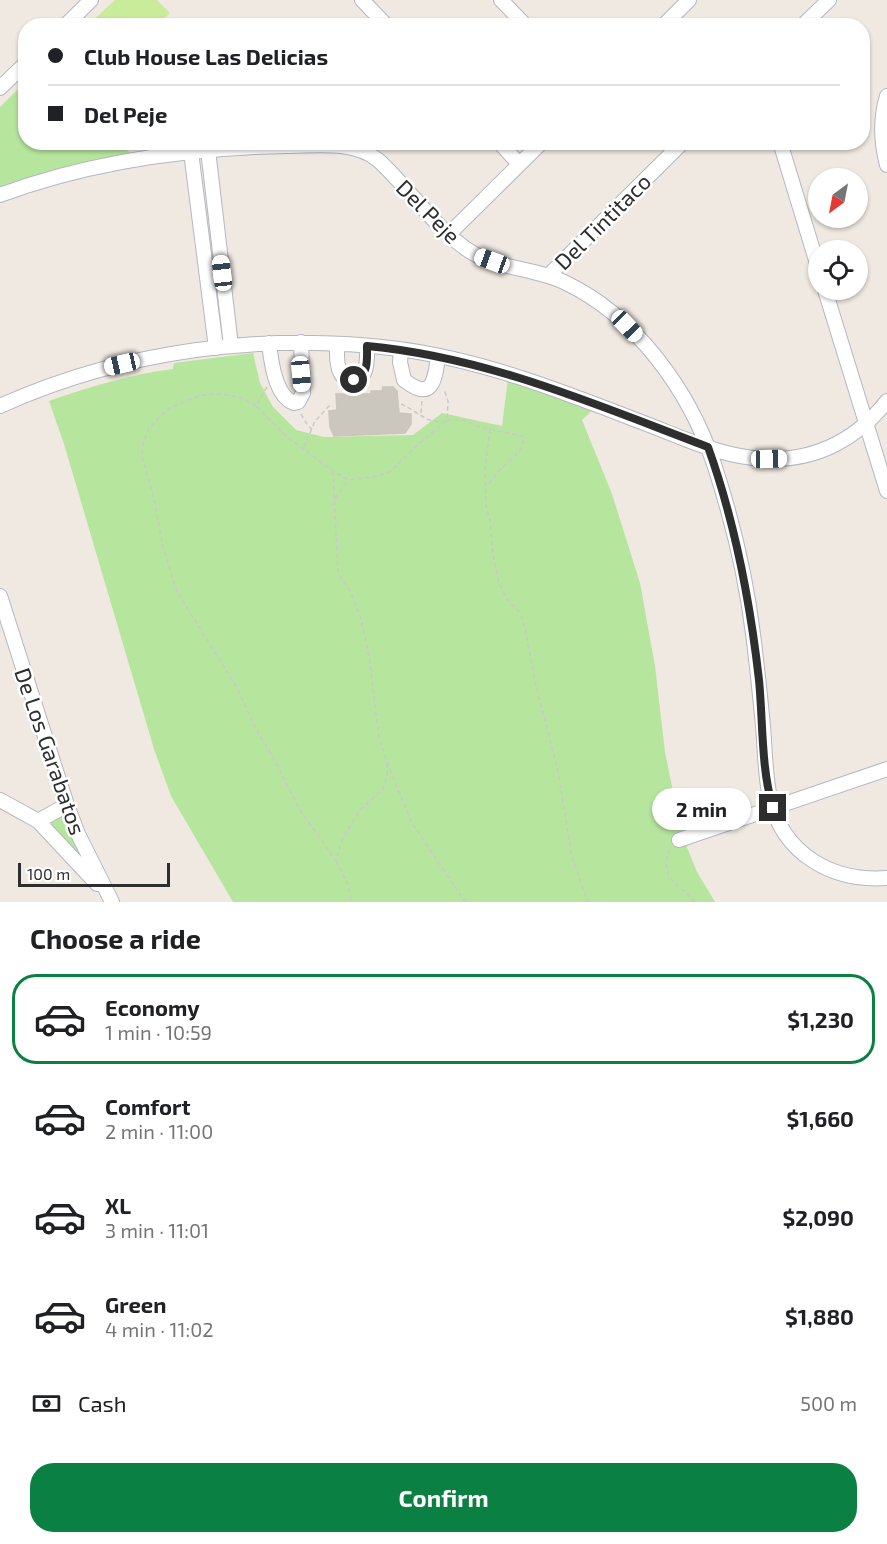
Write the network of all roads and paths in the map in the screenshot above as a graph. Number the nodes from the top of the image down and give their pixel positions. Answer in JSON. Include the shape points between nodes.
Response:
{"nodes":[{"id":1,"x":91,"y":0,"type":"edge"},
{"id":2,"x":362,"y":0,"type":"edge"},
{"id":3,"x":501,"y":0,"type":"edge"},
{"id":4,"x":689,"y":0,"type":"edge"},
{"id":5,"x":829,"y":0,"type":"edge"},
{"id":6,"x":72,"y":18,"type":"edge"},
{"id":7,"x":379,"y":18,"type":"edge"},
{"id":8,"x":518,"y":18,"type":"edge"},
{"id":9,"x":671,"y":18,"type":"edge"},
{"id":10,"x":810,"y":18,"type":"edge"},
{"id":11,"x":18,"y":71,"type":"edge"},
{"id":12,"x":0,"y":88,"type":"edge"},
{"id":13,"x":887,"y":96,"type":"edge"},
{"id":14,"x":208,"y":150,"type":"joint"},
{"id":15,"x":362,"y":150,"type":"edge"},
{"id":16,"x":506,"y":150,"type":"edge"},
{"id":17,"x":534,"y":150,"type":"edge"},
{"id":18,"x":675,"y":150,"type":"edge"},
{"id":19,"x":782,"y":150,"type":"edge"},
{"id":20,"x":191,"y":152,"type":"junction"},
{"id":21,"x":519,"y":164,"type":"junction"},
{"id":22,"x":887,"y":165,"type":"edge"},
{"id":23,"x":0,"y":195,"type":"edge"},
{"id":24,"x":449,"y":234,"type":"junction"},
{"id":25,"x":810,"y":240,"type":"edge"},
{"id":26,"x":548,"y":276,"type":"junction"},
{"id":27,"x":828,"y":300,"type":"edge"},
{"id":28,"x":301,"y":342,"type":"junction"},
{"id":29,"x":269,"y":343,"type":"junction"},
{"id":30,"x":336,"y":344,"type":"junction"},
{"id":31,"x":231,"y":346,"type":"junction"},
{"id":32,"x":367,"y":346,"type":"junction"},
{"id":33,"x":216,"y":348,"type":"junction"},
{"id":34,"x":400,"y":350,"type":"junction"},
{"id":35,"x":438,"y":357,"type":"junction"},
{"id":36,"x":435,"y":379,"type":"junction"},
{"id":37,"x":276,"y":381,"type":"junction"},
{"id":38,"x":423,"y":390,"type":"junction"},
{"id":39,"x":887,"y":401,"type":"edge"},
{"id":40,"x":297,"y":402,"type":"junction"},
{"id":41,"x":401,"y":404,"type":"dead end"},
{"id":42,"x":0,"y":406,"type":"edge"},
{"id":43,"x":256,"y":406,"type":"junction"},
{"id":44,"x":333,"y":406,"type":"dead end"},
{"id":45,"x":421,"y":414,"type":"junction"},
{"id":46,"x":447,"y":420,"type":"junction"},
{"id":47,"x":866,"y":424,"type":"junction"},
{"id":48,"x":490,"y":429,"type":"junction"},
{"id":49,"x":313,"y":430,"type":"junction"},
{"id":50,"x":708,"y":447,"type":"junction"},
{"id":51,"x":304,"y":448,"type":"junction"},
{"id":52,"x":333,"y":471,"type":"junction"},
{"id":53,"x":348,"y":480,"type":"junction"},
{"id":54,"x":487,"y":487,"type":"junction"},
{"id":55,"x":887,"y":491,"type":"edge"},
{"id":56,"x":334,"y":500,"type":"junction"},
{"id":57,"x":0,"y":596,"type":"edge"},
{"id":58,"x":5,"y":636,"type":"edge"},
{"id":59,"x":387,"y":763,"type":"junction"},
{"id":60,"x":887,"y":769,"type":"edge"},
{"id":61,"x":0,"y":800,"type":"edge"},
{"id":62,"x":67,"y":805,"type":"junction"},
{"id":63,"x":773,"y":808,"type":"junction"},
{"id":64,"x":38,"y":821,"type":"junction"},
{"id":65,"x":679,"y":840,"type":"joint"},
{"id":66,"x":336,"y":861,"type":"junction"},
{"id":67,"x":887,"y":878,"type":"edge"},
{"id":68,"x":110,"y":900,"type":"edge"},
{"id":69,"x":352,"y":902,"type":"edge"},
{"id":70,"x":465,"y":902,"type":"edge"},
{"id":71,"x":588,"y":902,"type":"edge"},
{"id":72,"x":696,"y":902,"type":"edge"}],
"edges":[{"from":1,"to":6,"type":"street"},
{"from":2,"to":7,"type":"street"},
{"from":3,"to":8,"type":"street"},
{"from":4,"to":9,"type":"street"},
{"from":5,"to":10,"type":"street"},
{"from":11,"to":12,"type":"street"},
{"from":13,"to":22,"type":"street","via":[[882,120]]},
{"from":14,"to":20,"type":"street","name":"Del Peje"},
{"from":14,"to":31,"type":"street"},
{"from":15,"to":24,"type":"street","name":"Del Peje","via":[[383,165]]},
{"from":16,"to":21,"type":"street"},
{"from":17,"to":21,"type":"street"},
{"from":18,"to":26,"type":"street","name":"Del Tintitaco"},
{"from":19,"to":25,"type":"street"},
{"from":20,"to":23,"type":"street","name":"Del Peje","via":[[134,159]]},
{"from":20,"to":33,"type":"street"},
{"from":21,"to":24,"type":"street"},
{"from":24,"to":26,"type":"street","name":"Del Peje","via":[[478,256]]},
{"from":26,"to":50,"type":"street","name":"Del Peje","via":[[599,303],[638,338],[665,369]]},
{"from":27,"to":47,"type":"street"},
{"from":28,"to":29,"type":"street"},
{"from":28,"to":30,"type":"street"},
{"from":28,"to":40,"type":"street","via":[[303,393]]},
{"from":29,"to":31,"type":"street"},
{"from":29,"to":37,"type":"street"},
{"from":30,"to":32,"type":"street"},
{"from":30,"to":32,"type":"street","via":[[340,373],[354,380],[366,368]]},
{"from":31,"to":33,"type":"street"},
{"from":32,"to":34,"type":"street"},
{"from":33,"to":42,"type":"street","via":[[99,370]]},
{"from":34,"to":35,"type":"street"},
{"from":34,"to":38,"type":"street","via":[[404,380]]},
{"from":35,"to":36,"type":"street"},
{"from":35,"to":50,"type":"street","via":[[525,379]]},
{"from":36,"to":38,"type":"street"},
{"from":36,"to":46,"type":"path","via":[[448,401]]},
{"from":37,"to":40,"type":"street","via":[[285,398]]},
{"from":37,"to":43,"type":"path","via":[[266,387]]},
{"from":38,"to":45,"type":"path"},
{"from":39,"to":47,"type":"street"},
{"from":40,"to":49,"type":"path"},
{"from":41,"to":45,"type":"path"},
{"from":43,"to":51,"type":"path"},
{"from":43,"to":66,"type":"path","via":[[239,397],[220,394],[201,395],[172,407],[148,430],[142,456],[177,592],[235,684],[300,810]]},
{"from":44,"to":49,"type":"path","via":[[319,416]]},
{"from":45,"to":46,"type":"path","via":[[438,423]]},
{"from":46,"to":48,"type":"path","via":[[461,419]]},
{"from":46,"to":53,"type":"path","via":[[391,471]]},
{"from":47,"to":50,"type":"street","via":[[836,444],[801,457],[758,459]]},
{"from":47,"to":55,"type":"street"},
{"from":48,"to":54,"type":"path"},
{"from":48,"to":54,"type":"path","via":[[524,439],[517,455]]},
{"from":49,"to":51,"type":"path"},
{"from":50,"to":63,"type":"street","name":"Del Peje","via":[[748,594]]},
{"from":51,"to":52,"type":"path"},
{"from":52,"to":53,"type":"path"},
{"from":52,"to":56,"type":"path"},
{"from":53,"to":56,"type":"path"},
{"from":54,"to":71,"type":"path","via":[[486,505],[500,583],[525,628],[558,771],[572,858]]},
{"from":56,"to":59,"type":"path","via":[[338,574],[360,615],[379,737]]},
{"from":57,"to":58,"type":"street","name":"De Los Garabatos"},
{"from":58,"to":62,"type":"street","name":"De Los Garabatos"},
{"from":59,"to":66,"type":"path","via":[[383,789],[359,811],[341,842]]},
{"from":59,"to":70,"type":"path","via":[[412,823]]},
{"from":60,"to":63,"type":"street"},
{"from":61,"to":64,"type":"street"},
{"from":62,"to":64,"type":"street"},
{"from":62,"to":68,"type":"street","name":"De Los Garabatos"},
{"from":63,"to":65,"type":"street"},
{"from":63,"to":67,"type":"street","name":"Del Peje","via":[[790,839],[815,863],[856,879]]},
{"from":64,"to":68,"type":"street"},
{"from":65,"to":72,"type":"path","via":[[670,847],[665,861],[667,874]]},
{"from":66,"to":69,"type":"path"}]}
